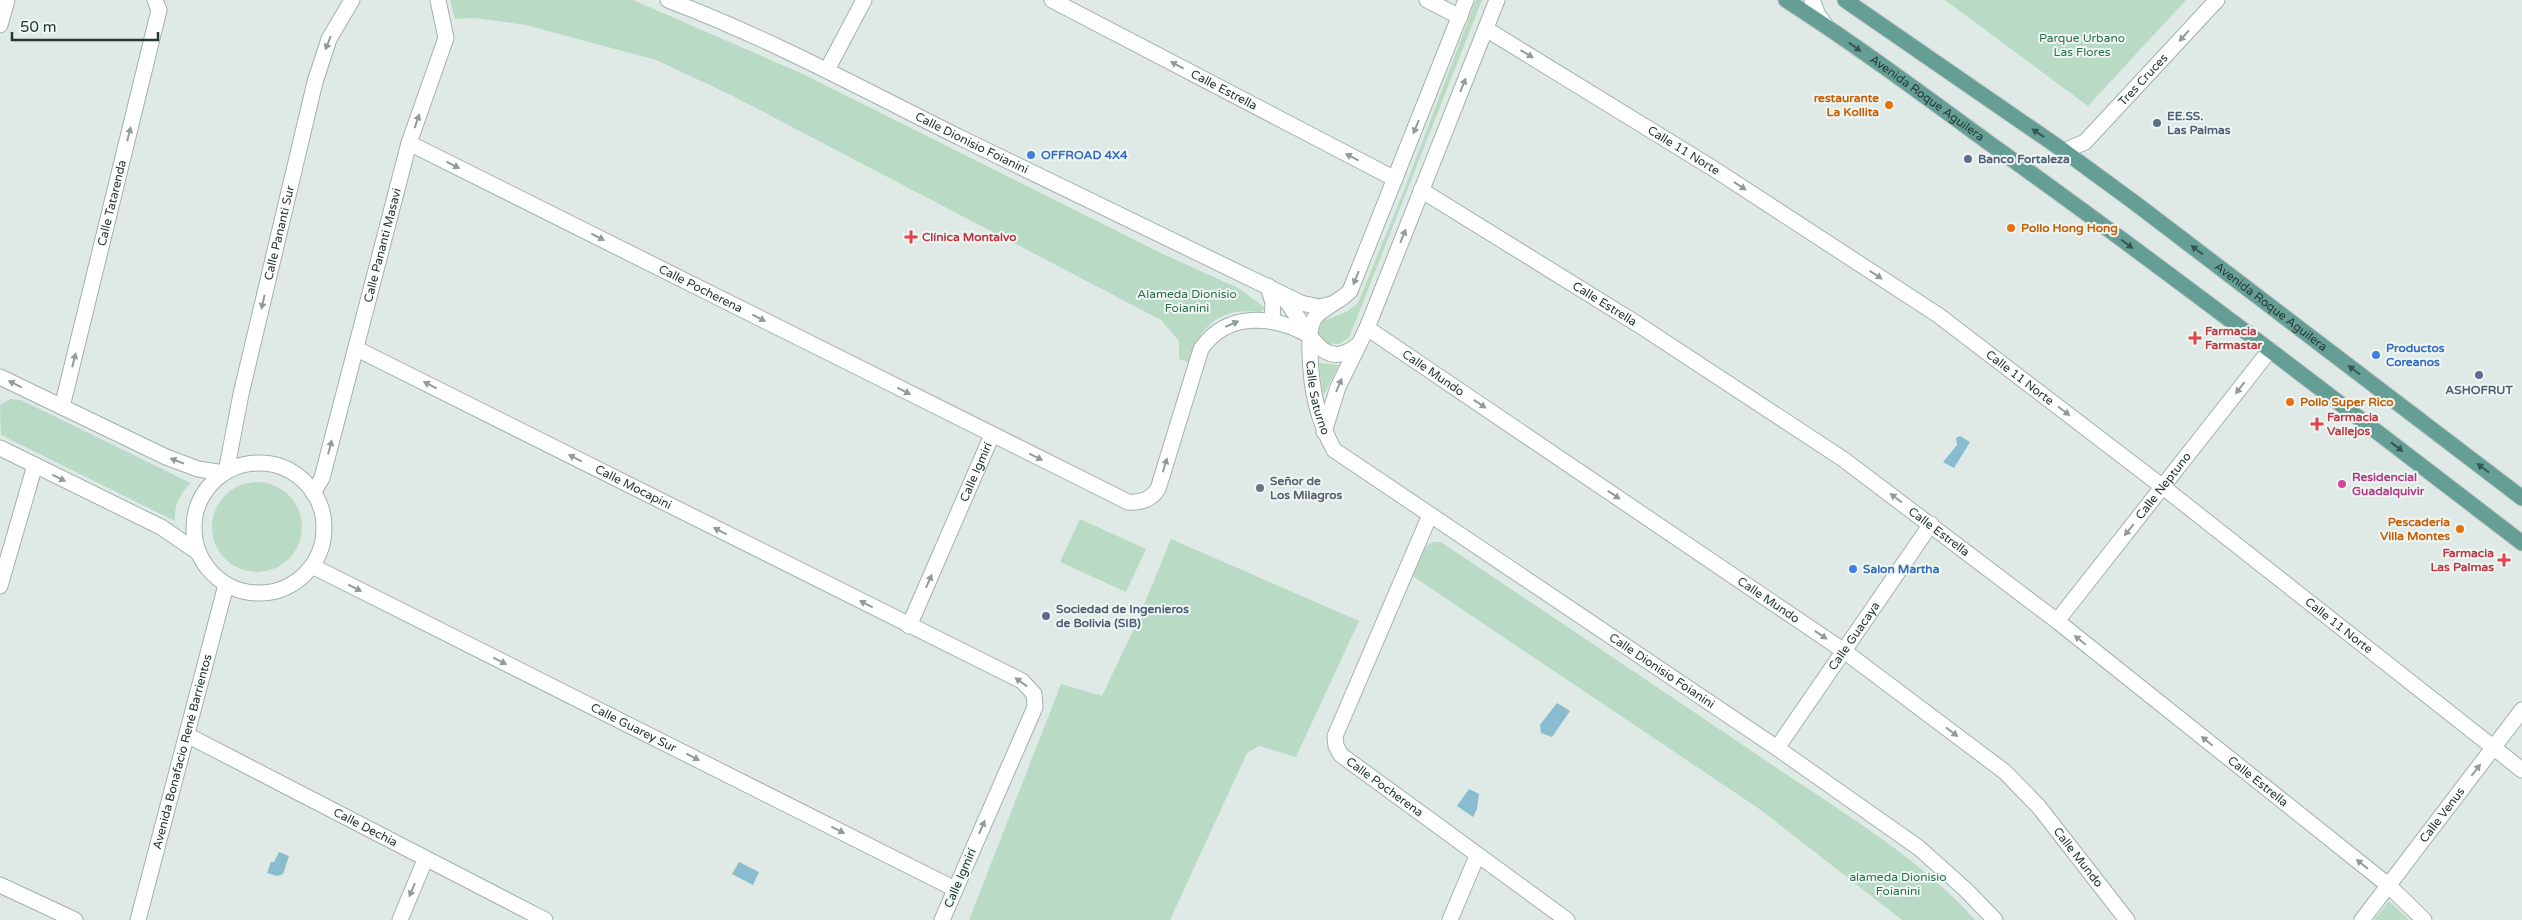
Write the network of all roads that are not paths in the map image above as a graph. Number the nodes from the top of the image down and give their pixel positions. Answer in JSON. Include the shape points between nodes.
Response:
{"nodes":[{"id":1,"x":6,"y":0,"type":"edge"},
{"id":2,"x":155,"y":0,"type":"edge"},
{"id":3,"x":352,"y":0,"type":"edge"},
{"id":4,"x":438,"y":0,"type":"edge"},
{"id":5,"x":668,"y":0,"type":"edge"},
{"id":6,"x":864,"y":0,"type":"edge"},
{"id":7,"x":1052,"y":0,"type":"edge"},
{"id":8,"x":1427,"y":0,"type":"edge"},
{"id":9,"x":1466,"y":0,"type":"edge"},
{"id":10,"x":1497,"y":0,"type":"edge"},
{"id":11,"x":1786,"y":0,"type":"edge"},
{"id":12,"x":1812,"y":0,"type":"edge"},
{"id":13,"x":1845,"y":0,"type":"edge"},
{"id":14,"x":2217,"y":0,"type":"edge"},
{"id":15,"x":1460,"y":17,"type":"junction"},
{"id":16,"x":0,"y":25,"type":"edge"},
{"id":17,"x":1826,"y":26,"type":"junction"},
{"id":18,"x":1486,"y":29,"type":"junction"},
{"id":19,"x":827,"y":70,"type":"junction"},
{"id":20,"x":409,"y":143,"type":"junction"},
{"id":21,"x":2064,"y":151,"type":"junction"},
{"id":22,"x":1395,"y":179,"type":"junction"},
{"id":23,"x":1422,"y":190,"type":"junction"},
{"id":24,"x":1272,"y":288,"type":"junction"},
{"id":25,"x":1336,"y":304,"type":"junction"},
{"id":26,"x":1272,"y":320,"type":"junction"},
{"id":27,"x":1367,"y":328,"type":"junction"},
{"id":28,"x":1310,"y":336,"type":"junction"},
{"id":29,"x":1359,"y":344,"type":"junction"},
{"id":30,"x":357,"y":349,"type":"junction"},
{"id":31,"x":2270,"y":350,"type":"junction"},
{"id":32,"x":0,"y":377,"type":"edge"},
{"id":33,"x":62,"y":407,"type":"junction"},
{"id":34,"x":1324,"y":432,"type":"junction"},
{"id":35,"x":992,"y":436,"type":"junction"},
{"id":36,"x":0,"y":448,"type":"edge"},
{"id":37,"x":35,"y":465,"type":"junction"},
{"id":38,"x":225,"y":472,"type":"junction"},
{"id":39,"x":2163,"y":487,"type":"junction"},
{"id":40,"x":313,"y":492,"type":"junction"},
{"id":41,"x":2522,"y":498,"type":"edge"},
{"id":42,"x":1430,"y":515,"type":"junction"},
{"id":43,"x":1931,"y":524,"type":"junction"},
{"id":44,"x":2522,"y":543,"type":"edge"},
{"id":45,"x":199,"y":553,"type":"junction"},
{"id":46,"x":312,"y":566,"type":"junction"},
{"id":47,"x":226,"y":585,"type":"junction"},
{"id":48,"x":0,"y":586,"type":"edge"},
{"id":49,"x":2057,"y":621,"type":"junction"},
{"id":50,"x":909,"y":626,"type":"junction"},
{"id":51,"x":1844,"y":651,"type":"junction"},
{"id":52,"x":2522,"y":710,"type":"edge"},
{"id":53,"x":186,"y":735,"type":"junction"},
{"id":54,"x":1778,"y":748,"type":"junction"},
{"id":55,"x":2494,"y":748,"type":"junction"},
{"id":56,"x":2522,"y":770,"type":"edge"},
{"id":57,"x":1477,"y":856,"type":"junction"},
{"id":58,"x":425,"y":860,"type":"junction"},
{"id":59,"x":0,"y":885,"type":"edge"},
{"id":60,"x":2388,"y":885,"type":"junction"},
{"id":61,"x":955,"y":889,"type":"junction"},
{"id":62,"x":75,"y":920,"type":"edge"},
{"id":63,"x":138,"y":920,"type":"edge"},
{"id":64,"x":400,"y":920,"type":"edge"},
{"id":65,"x":544,"y":920,"type":"edge"},
{"id":66,"x":942,"y":920,"type":"edge"},
{"id":67,"x":1450,"y":920,"type":"edge"},
{"id":68,"x":1567,"y":920,"type":"edge"},
{"id":69,"x":1995,"y":920,"type":"edge"},
{"id":70,"x":2127,"y":920,"type":"edge"},
{"id":71,"x":2362,"y":920,"type":"edge"},
{"id":72,"x":2424,"y":920,"type":"edge"}],
"edges":[{"from":1,"to":16,"type":"street"},
{"from":33,"to":2,"type":"street","name":"Calle Tatarenda","one_way":true,"via":[[159,10]]},
{"from":3,"to":38,"type":"street","name":"Calle Pananti Sur","one_way":true,"via":[[329,39],[315,82]]},
{"from":20,"to":4,"type":"street","name":"Calle Pananti Masavi","one_way":true,"via":[[446,38]]},
{"from":5,"to":19,"type":"street","name":"Calle Dionisio Foianini","via":[[718,19]]},
{"from":6,"to":19,"type":"street"},
{"from":22,"to":7,"type":"street","name":"Calle Estrella","one_way":true},
{"from":8,"to":15,"type":"street"},
{"from":9,"to":15,"type":"street","name":"Calle Saturno"},
{"from":10,"to":18,"type":"street","name":"Calle Saturno"},
{"from":11,"to":17,"type":"main road","name":"Avenida Roque Aguilera"},
{"from":12,"to":17,"type":"street"},
{"from":21,"to":13,"type":"main road","name":"Avenida Roque Aguilera","one_way":true},
{"from":14,"to":21,"type":"street","name":"Tres Cruces","one_way":true,"via":[[2085,142]]},
{"from":15,"to":22,"type":"street","name":"Calle Saturno","one_way":true},
{"from":17,"to":31,"type":"main road","name":"Avenida Roque Aguilera","one_way":true,"via":[[2046,183]]},
{"from":23,"to":18,"type":"street","name":"Calle Saturno","one_way":true},
{"from":18,"to":39,"type":"street","name":"Calle 11 Norte","one_way":true,"via":[[1714,169],[1938,315]]},
{"from":19,"to":24,"type":"street","name":"Calle Dionisio Foianini","via":[[960,138]]},
{"from":20,"to":30,"type":"street","name":"Calle Pananti Masavi"},
{"from":20,"to":35,"type":"street","name":"Calle Pocherena","one_way":true},
{"from":41,"to":21,"type":"main road","name":"Avenida Roque Aguilera","one_way":true},
{"from":22,"to":25,"type":"street","name":"Calle Saturno","one_way":true,"via":[[1350,291]]},
{"from":27,"to":23,"type":"street","name":"Calle Saturno","one_way":true},
{"from":43,"to":23,"type":"street","name":"Calle Estrella","one_way":true,"via":[[1844,459],[1639,325]]},
{"from":24,"to":25,"type":"street","name":"Calle Dionisio Foianini","via":[[1301,303],[1320,307]]},
{"from":24,"to":26,"type":"street"},
{"from":24,"to":28,"type":"street","name":"Calle Dionisio Foianini","via":[[1295,311]]},
{"from":25,"to":28,"type":"street","name":"Calle Saturno","via":[[1315,318]]},
{"from":26,"to":28,"type":"street","name":"Calle Igmirí","via":[[1291,325]]},
{"from":35,"to":26,"type":"street","name":"Calle Igmirí","one_way":true,"via":[[1128,502],[1154,496],[1201,349],[1208,338],[1242,320]]},
{"from":27,"to":29,"type":"street","name":"Calle Saturno"},
{"from":27,"to":51,"type":"street","name":"Calle Mundo","one_way":true},
{"from":28,"to":29,"type":"street","name":"Calle Igmirí","via":[[1315,344],[1332,354],[1347,352]]},
{"from":28,"to":34,"type":"street","name":"Calle Saturno","via":[[1311,382]]},
{"from":34,"to":29,"type":"street","name":"Calle Saturno","one_way":true,"via":[[1338,387]]},
{"from":40,"to":30,"type":"street","name":"Calle Pananti Masavi","one_way":true,"via":[[322,478]]},
{"from":50,"to":30,"type":"street","name":"Calle Mocapini","one_way":true},
{"from":31,"to":39,"type":"street","name":"Calle Neptuno","one_way":true},
{"from":31,"to":44,"type":"main road","name":"Avenida Roque Aguilera","one_way":true},
{"from":33,"to":32,"type":"street","one_way":true},
{"from":38,"to":33,"type":"street","one_way":true,"via":[[198,469],[166,457]]},
{"from":34,"to":42,"type":"street","name":"Calle Dionisio Foianini","via":[[1334,450]]},
{"from":50,"to":35,"type":"street","name":"Calle Igmirí","one_way":true},
{"from":36,"to":37,"type":"street"},
{"from":37,"to":45,"type":"street","one_way":true,"via":[[161,527]]},
{"from":37,"to":48,"type":"street"},
{"from":38,"to":40,"type":"street","via":[[261,463],[281,467],[299,477]]},
{"from":38,"to":45,"type":"street","via":[[206,491],[196,511],[194,532]]},
{"from":39,"to":49,"type":"street","name":"Calle Neptuno","one_way":true},
{"from":39,"to":55,"type":"street","name":"Calle 11 Norte"},
{"from":40,"to":46,"type":"street","via":[[322,510],[324,529],[321,548]]},
{"from":42,"to":54,"type":"street","name":"Calle Dionisio Foianini"},
{"from":42,"to":57,"type":"street","name":"Calle Pocherena","via":[[1336,736],[1336,746],[1341,755]]},
{"from":43,"to":49,"type":"street","name":"Calle Estrella"},
{"from":43,"to":51,"type":"street","name":"Calle Guacaya"},
{"from":45,"to":47,"type":"street","via":[[210,571]]},
{"from":46,"to":47,"type":"street","via":[[298,580],[282,589],[244,592]]},
{"from":46,"to":61,"type":"street","name":"Calle Guarey Sur","one_way":true},
{"from":47,"to":53,"type":"street","name":"Avenida Bonafacio René Barrientos"},
{"from":60,"to":49,"type":"street","name":"Calle Estrella","one_way":true},
{"from":61,"to":50,"type":"street","name":"Calle Igmirí","one_way":true,"via":[[1035,706],[1034,694],[1022,681]]},
{"from":51,"to":54,"type":"street","name":"Calle Guacaya"},
{"from":51,"to":70,"type":"street","name":"Calle Mundo","one_way":true,"via":[[2005,772],[2039,807]]},
{"from":52,"to":55,"type":"street","name":"Calle Venus"},
{"from":53,"to":58,"type":"street","name":"Calle Dechia"},
{"from":53,"to":63,"type":"street","name":"Avenida Bonafacio René Barrientos"},
{"from":54,"to":69,"type":"street","name":"Calle Dionisio Foianini","via":[[1919,848]]},
{"from":55,"to":56,"type":"street","name":"Calle 11 Norte"},
{"from":60,"to":55,"type":"street","name":"Calle Venus","one_way":true},
{"from":57,"to":67,"type":"street"},
{"from":57,"to":68,"type":"street","name":"Calle Pocherena"},
{"from":58,"to":64,"type":"street","one_way":true},
{"from":58,"to":65,"type":"street","name":"Calle Dechia"},
{"from":59,"to":62,"type":"street"},
{"from":60,"to":71,"type":"street","name":"Calle Venus"},
{"from":60,"to":72,"type":"street","name":"Calle Estrella"},
{"from":61,"to":66,"type":"street","name":"Calle Igmirí"}]}
